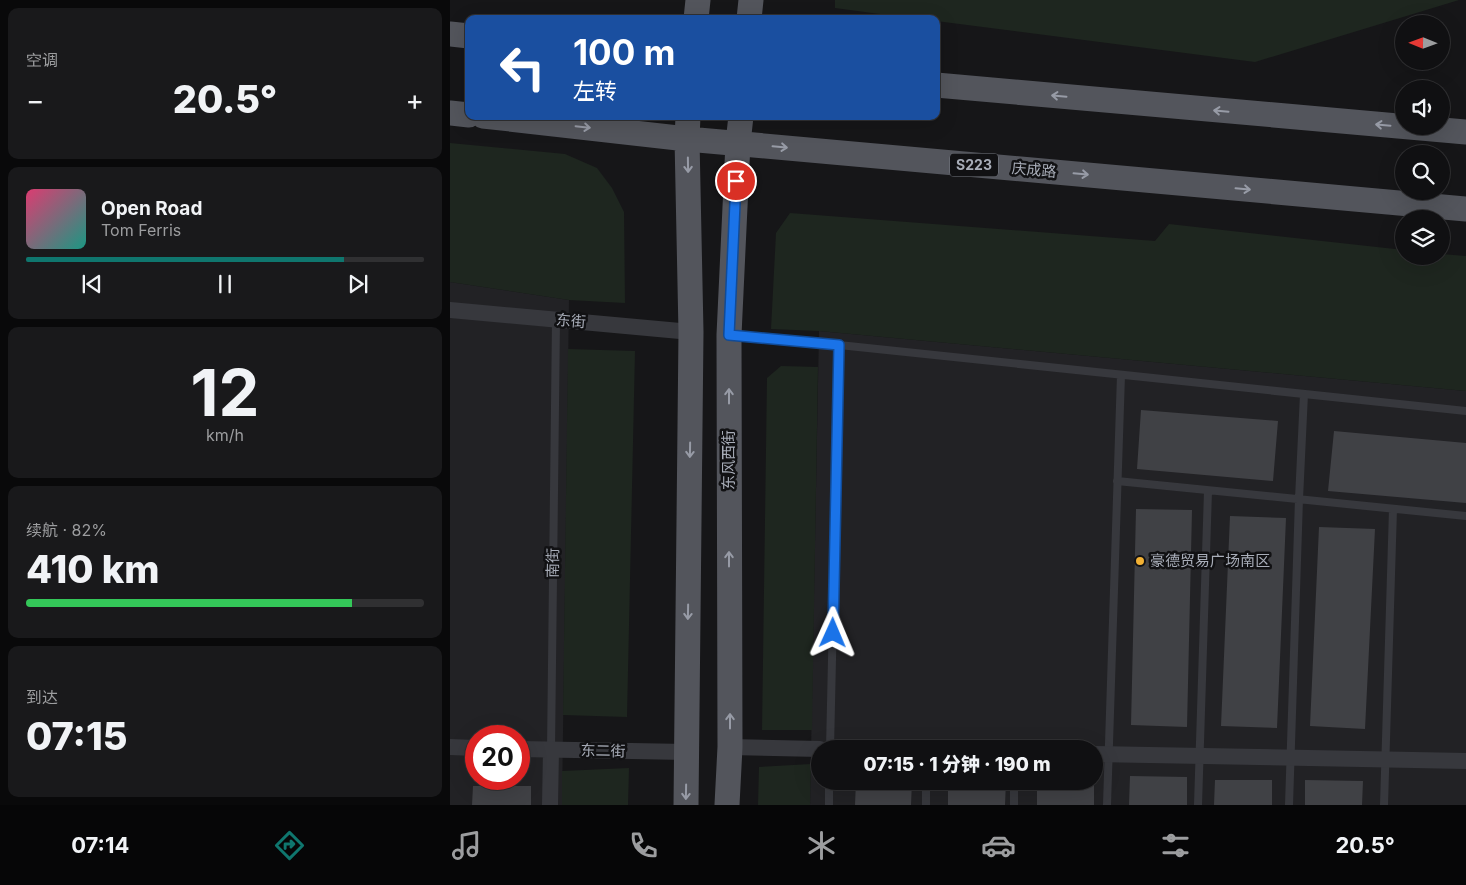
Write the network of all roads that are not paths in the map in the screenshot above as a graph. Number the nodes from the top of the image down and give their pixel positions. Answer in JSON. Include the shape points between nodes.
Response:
{"nodes":[{"id":1,"x":698,"y":0,"type":"edge"},
{"id":2,"x":751,"y":0,"type":"edge"},
{"id":3,"x":696,"y":15,"type":"edge"},
{"id":4,"x":749,"y":15,"type":"edge"},
{"id":5,"x":450,"y":34,"type":"edge"},
{"id":6,"x":465,"y":36,"type":"edge"},
{"id":7,"x":940,"y":86,"type":"edge"},
{"id":8,"x":450,"y":113,"type":"edge"},
{"id":9,"x":465,"y":115,"type":"edge"},
{"id":10,"x":558,"y":120,"type":"edge"},
{"id":11,"x":741,"y":120,"type":"edge"},
{"id":12,"x":688,"y":127,"type":"edge"},
{"id":13,"x":1466,"y":132,"type":"edge"},
{"id":14,"x":738,"y":143,"type":"junction"},
{"id":15,"x":1466,"y":210,"type":"edge"},
{"id":16,"x":450,"y":310,"type":"edge"},
{"id":17,"x":556,"y":320,"type":"junction"},
{"id":18,"x":691,"y":332,"type":"junction"},
{"id":19,"x":729,"y":335,"type":"junction"},
{"id":20,"x":839,"y":345,"type":"junction"},
{"id":21,"x":1121,"y":374,"type":"junction"},
{"id":22,"x":1304,"y":394,"type":"junction"},
{"id":23,"x":1466,"y":411,"type":"edge"},
{"id":24,"x":1117,"y":482,"type":"junction"},
{"id":25,"x":1208,"y":491,"type":"junction"},
{"id":26,"x":1299,"y":500,"type":"junction"},
{"id":27,"x":1393,"y":509,"type":"junction"},
{"id":28,"x":1466,"y":516,"type":"edge"},
{"id":29,"x":830,"y":740,"type":"edge"},
{"id":30,"x":1102,"y":740,"type":"edge"},
{"id":31,"x":450,"y":747,"type":"edge"},
{"id":32,"x":730,"y":747,"type":"junction"},
{"id":33,"x":465,"y":748,"type":"edge"},
{"id":34,"x":530,"y":749,"type":"edge"},
{"id":35,"x":811,"y":749,"type":"edge"},
{"id":36,"x":551,"y":750,"type":"junction"},
{"id":37,"x":687,"y":752,"type":"junction"},
{"id":38,"x":1103,"y":754,"type":"edge"},
{"id":39,"x":1199,"y":756,"type":"junction"},
{"id":40,"x":1289,"y":758,"type":"junction"},
{"id":41,"x":1386,"y":760,"type":"junction"},
{"id":42,"x":1466,"y":762,"type":"edge"},
{"id":43,"x":1103,"y":771,"type":"edge"},
{"id":44,"x":829,"y":790,"type":"edge"},
{"id":45,"x":926,"y":790,"type":"edge"},
{"id":46,"x":1014,"y":790,"type":"edge"},
{"id":47,"x":550,"y":805,"type":"edge"},
{"id":48,"x":686,"y":805,"type":"edge"},
{"id":49,"x":728,"y":805,"type":"edge"},
{"id":50,"x":829,"y":805,"type":"edge"},
{"id":51,"x":926,"y":805,"type":"edge"},
{"id":52,"x":1014,"y":805,"type":"edge"},
{"id":53,"x":1107,"y":805,"type":"edge"},
{"id":54,"x":1198,"y":805,"type":"edge"},
{"id":55,"x":1288,"y":805,"type":"edge"},
{"id":56,"x":1384,"y":805,"type":"edge"}],
"edges":[{"from":1,"to":3,"type":"main road"},
{"from":2,"to":4,"type":"main road"},
{"from":5,"to":6,"type":"main road"},
{"from":13,"to":7,"type":"main road","one_way":true},
{"from":8,"to":9,"type":"main road"},
{"from":10,"to":12,"type":"main road","name":"庆成路","number":"S223","one_way":true},
{"from":11,"to":14,"type":"main road","name":"东风西街"},
{"from":12,"to":14,"type":"main road","name":"庆成路","number":"S223"},
{"from":12,"to":18,"type":"main road","one_way":true},
{"from":14,"to":15,"type":"main road","name":"庆成路","number":"S223","one_way":true},
{"from":14,"to":19,"type":"main road","name":"东风西街"},
{"from":16,"to":17,"type":"street","name":"东街"},
{"from":17,"to":18,"type":"street","name":"东街"},
{"from":17,"to":36,"type":"lane","name":"南街"},
{"from":18,"to":37,"type":"main road","one_way":true},
{"from":19,"to":20,"type":"lane"},
{"from":32,"to":19,"type":"main road","name":"东风西街","one_way":true},
{"from":20,"to":21,"type":"lane"},
{"from":20,"to":29,"type":"lane"},
{"from":21,"to":22,"type":"lane"},
{"from":21,"to":24,"type":"lane"},
{"from":22,"to":23,"type":"lane"},
{"from":22,"to":26,"type":"lane"},
{"from":24,"to":25,"type":"lane"},
{"from":24,"to":30,"type":"lane"},
{"from":25,"to":26,"type":"lane"},
{"from":25,"to":39,"type":"lane"},
{"from":26,"to":27,"type":"lane"},
{"from":26,"to":40,"type":"lane"},
{"from":27,"to":28,"type":"lane"},
{"from":27,"to":41,"type":"lane"},
{"from":31,"to":33,"type":"street"},
{"from":32,"to":35,"type":"street"},
{"from":32,"to":49,"type":"main road","name":"东风西街"},
{"from":34,"to":36,"type":"street","name":"东二街"},
{"from":36,"to":37,"type":"street","name":"东二街"},
{"from":36,"to":47,"type":"street","name":"南街"},
{"from":37,"to":48,"type":"main road","one_way":true},
{"from":38,"to":39,"type":"street"},
{"from":39,"to":40,"type":"street"},
{"from":39,"to":54,"type":"lane"},
{"from":40,"to":41,"type":"street"},
{"from":40,"to":55,"type":"lane"},
{"from":41,"to":42,"type":"street"},
{"from":41,"to":56,"type":"lane"},
{"from":43,"to":53,"type":"lane"},
{"from":44,"to":50,"type":"lane"},
{"from":45,"to":51,"type":"lane"},
{"from":46,"to":52,"type":"lane"}]}
